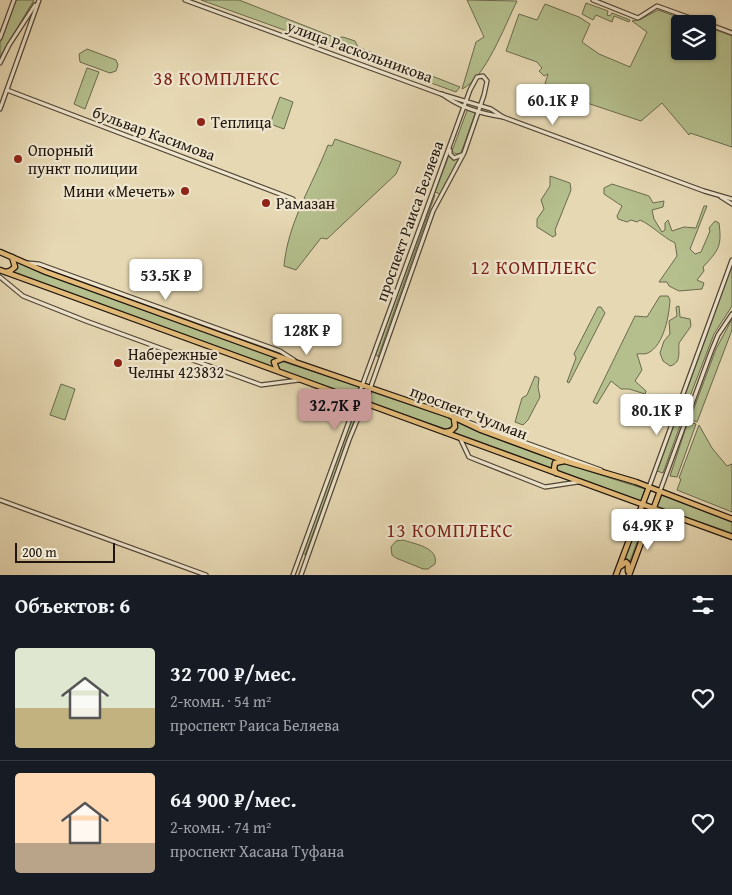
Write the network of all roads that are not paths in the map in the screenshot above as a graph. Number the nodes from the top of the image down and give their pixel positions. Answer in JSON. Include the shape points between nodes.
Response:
{"nodes":[{"id":1,"x":14,"y":0,"type":"edge"},
{"id":2,"x":38,"y":0,"type":"edge"},
{"id":3,"x":185,"y":0,"type":"edge"},
{"id":4,"x":593,"y":0,"type":"edge"},
{"id":5,"x":682,"y":15,"type":"edge"},
{"id":6,"x":716,"y":27,"type":"edge"},
{"id":7,"x":732,"y":33,"type":"edge"},
{"id":8,"x":0,"y":38,"type":"edge"},
{"id":9,"x":0,"y":63,"type":"edge"},
{"id":10,"x":7,"y":90,"type":"junction"},
{"id":11,"x":441,"y":94,"type":"junction"},
{"id":12,"x":466,"y":100,"type":"junction"},
{"id":13,"x":464,"y":106,"type":"junction"},
{"id":14,"x":481,"y":106,"type":"junction"},
{"id":15,"x":0,"y":109,"type":"edge"},
{"id":16,"x":479,"y":111,"type":"junction"},
{"id":17,"x":503,"y":117,"type":"junction"},
{"id":18,"x":450,"y":147,"type":"junction"},
{"id":19,"x":464,"y":153,"type":"junction"},
{"id":20,"x":432,"y":194,"type":"junction"},
{"id":21,"x":720,"y":197,"type":"junction"},
{"id":22,"x":293,"y":199,"type":"dead end"},
{"id":23,"x":439,"y":199,"type":"junction"},
{"id":24,"x":732,"y":199,"type":"edge"},
{"id":25,"x":732,"y":204,"type":"edge"},
{"id":26,"x":0,"y":252,"type":"edge"},
{"id":27,"x":12,"y":257,"type":"junction"},
{"id":28,"x":732,"y":260,"type":"edge"},
{"id":29,"x":23,"y":262,"type":"junction"},
{"id":30,"x":2,"y":271,"type":"edge"},
{"id":31,"x":0,"y":277,"type":"edge"},
{"id":32,"x":732,"y":314,"type":"edge"},
{"id":33,"x":374,"y":353,"type":"junction"},
{"id":34,"x":382,"y":357,"type":"junction"},
{"id":35,"x":286,"y":359,"type":"junction"},
{"id":36,"x":301,"y":364,"type":"junction"},
{"id":37,"x":277,"y":371,"type":"junction"},
{"id":38,"x":299,"y":380,"type":"junction"},
{"id":39,"x":362,"y":386,"type":"junction"},
{"id":40,"x":370,"y":389,"type":"junction"},
{"id":41,"x":680,"y":400,"type":"junction"},
{"id":42,"x":356,"y":401,"type":"junction"},
{"id":43,"x":365,"y":404,"type":"junction"},
{"id":44,"x":691,"y":407,"type":"junction"},
{"id":45,"x":454,"y":418,"type":"junction"},
{"id":46,"x":444,"y":432,"type":"junction"},
{"id":47,"x":459,"y":438,"type":"junction"},
{"id":48,"x":565,"y":461,"type":"junction"},
{"id":49,"x":604,"y":472,"type":"junction"},
{"id":50,"x":556,"y":473,"type":"junction"},
{"id":51,"x":578,"y":482,"type":"junction"},
{"id":52,"x":649,"y":487,"type":"junction"},
{"id":53,"x":660,"y":491,"type":"junction"},
{"id":54,"x":0,"y":500,"type":"edge"},
{"id":55,"x":642,"y":505,"type":"junction"},
{"id":56,"x":653,"y":509,"type":"junction"},
{"id":57,"x":732,"y":519,"type":"edge"},
{"id":58,"x":732,"y":537,"type":"edge"},
{"id":59,"x":299,"y":558,"type":"junction"},
{"id":60,"x":306,"y":561,"type":"junction"},
{"id":61,"x":617,"y":574,"type":"edge"},
{"id":62,"x":206,"y":575,"type":"edge"},
{"id":63,"x":293,"y":575,"type":"edge"},
{"id":64,"x":301,"y":575,"type":"edge"},
{"id":65,"x":628,"y":575,"type":"edge"}],
"edges":[{"from":1,"to":8,"type":"street"},
{"from":2,"to":9,"type":"street"},
{"from":2,"to":10,"type":"street"},
{"from":3,"to":11,"type":"street","name":"улица Раскольникова"},
{"from":4,"to":5,"type":"street","via":[[638,18],[656,6]]},
{"from":6,"to":7,"type":"street"},
{"from":10,"to":15,"type":"street"},
{"from":10,"to":22,"type":"street","name":"бульвар Касимова"},
{"from":11,"to":12,"type":"street","name":"улица Раскольникова"},
{"from":11,"to":13,"type":"street","name":"улица Раскольникова"},
{"from":12,"to":13,"type":"street","name":"проспект Раиса Беляева"},
{"from":12,"to":14,"type":"street","name":"улица Раскольникова"},
{"from":12,"to":14,"type":"street","name":"проспект Раиса Беляева","via":[[476,78],[483,76],[487,81]]},
{"from":13,"to":16,"type":"street","name":"улица Раскольникова"},
{"from":13,"to":18,"type":"street","name":"проспект Раиса Беляева"},
{"from":14,"to":16,"type":"street","name":"проспект Раиса Беляева"},
{"from":14,"to":17,"type":"street","name":"улица Раскольникова"},
{"from":16,"to":17,"type":"street","name":"улица Раскольникова"},
{"from":16,"to":19,"type":"street","name":"проспект Раиса Беляева"},
{"from":17,"to":21,"type":"street","name":"улица Раскольникова"},
{"from":18,"to":19,"type":"street","via":[[454,158],[460,158]]},
{"from":18,"to":20,"type":"street","name":"проспект Раиса Беляева"},
{"from":19,"to":23,"type":"street","name":"проспект Раиса Беляева"},
{"from":20,"to":23,"type":"street","via":[[437,194]]},
{"from":20,"to":33,"type":"street","name":"проспект Раиса Беляева"},
{"from":21,"to":24,"type":"street","name":"улица Раскольникова"},
{"from":21,"to":25,"type":"street"},
{"from":23,"to":34,"type":"street","name":"проспект Раиса Беляева"},
{"from":26,"to":27,"type":"main road","name":"проспект Чулман"},
{"from":27,"to":29,"type":"main road","name":"проспект Чулман"},
{"from":27,"to":30,"type":"main road","via":[[15,267]]},
{"from":28,"to":41,"type":"street"},
{"from":29,"to":35,"type":"main road","name":"проспект Чулман"},
{"from":29,"to":36,"type":"street","via":[[40,264],[280,351]]},
{"from":30,"to":37,"type":"main road","name":"проспект Чулман"},
{"from":31,"to":38,"type":"street","via":[[23,296],[261,385]]},
{"from":32,"to":44,"type":"street","via":[[718,336]]},
{"from":33,"to":34,"type":"street","via":[[377,358]]},
{"from":33,"to":39,"type":"street","name":"проспект Раиса Беляева"},
{"from":34,"to":40,"type":"street","name":"проспект Раиса Беляева"},
{"from":35,"to":36,"type":"main road","name":"проспект Чулман"},
{"from":35,"to":37,"type":"main road","via":[[274,362]]},
{"from":36,"to":39,"type":"main road","name":"проспект Чулман"},
{"from":37,"to":38,"type":"main road","name":"проспект Чулман"},
{"from":38,"to":42,"type":"main road","name":"проспект Чулман"},
{"from":39,"to":40,"type":"main road","name":"проспект Чулман"},
{"from":39,"to":42,"type":"street","name":"проспект Раиса Беляева"},
{"from":40,"to":43,"type":"street","name":"проспект Раиса Беляева"},
{"from":40,"to":45,"type":"main road","name":"проспект Чулман"},
{"from":41,"to":44,"type":"street","via":[[681,410],[687,411]]},
{"from":41,"to":52,"type":"street"},
{"from":42,"to":43,"type":"main road","name":"проспект Чулман"},
{"from":42,"to":59,"type":"street","name":"проспект Раиса Беляева"},
{"from":43,"to":46,"type":"main road","name":"проспект Чулман"},
{"from":43,"to":60,"type":"street","name":"проспект Раиса Беляева"},
{"from":44,"to":53,"type":"street"},
{"from":45,"to":46,"type":"main road","via":[[455,427]]},
{"from":45,"to":48,"type":"main road","name":"проспект Чулман"},
{"from":45,"to":49,"type":"street","via":[[462,418]]},
{"from":46,"to":47,"type":"main road","name":"проспект Чулман"},
{"from":47,"to":50,"type":"main road","name":"проспект Чулман"},
{"from":47,"to":51,"type":"street","via":[[469,457],[545,487]]},
{"from":48,"to":49,"type":"main road","name":"проспект Чулман"},
{"from":48,"to":50,"type":"main road","via":[[555,463]]},
{"from":49,"to":52,"type":"main road","name":"проспект Чулман"},
{"from":50,"to":51,"type":"main road","name":"проспект Чулман"},
{"from":51,"to":55,"type":"main road","name":"проспект Чулман"},
{"from":52,"to":53,"type":"main road","name":"проспект Чулман"},
{"from":52,"to":55,"type":"main road"},
{"from":53,"to":56,"type":"main road"},
{"from":53,"to":57,"type":"main road","name":"проспект Чулман"},
{"from":54,"to":62,"type":"street"},
{"from":55,"to":56,"type":"main road","name":"проспект Чулман"},
{"from":55,"to":61,"type":"main road"},
{"from":56,"to":58,"type":"main road","name":"проспект Чулман"},
{"from":56,"to":65,"type":"main road"},
{"from":59,"to":60,"type":"street","via":[[304,556]]},
{"from":59,"to":63,"type":"street","name":"проспект Раиса Беляева"},
{"from":60,"to":64,"type":"street","name":"проспект Раиса Беляева"},
{"from":61,"to":65,"type":"main road","via":[[622,563],[626,562]]}]}
